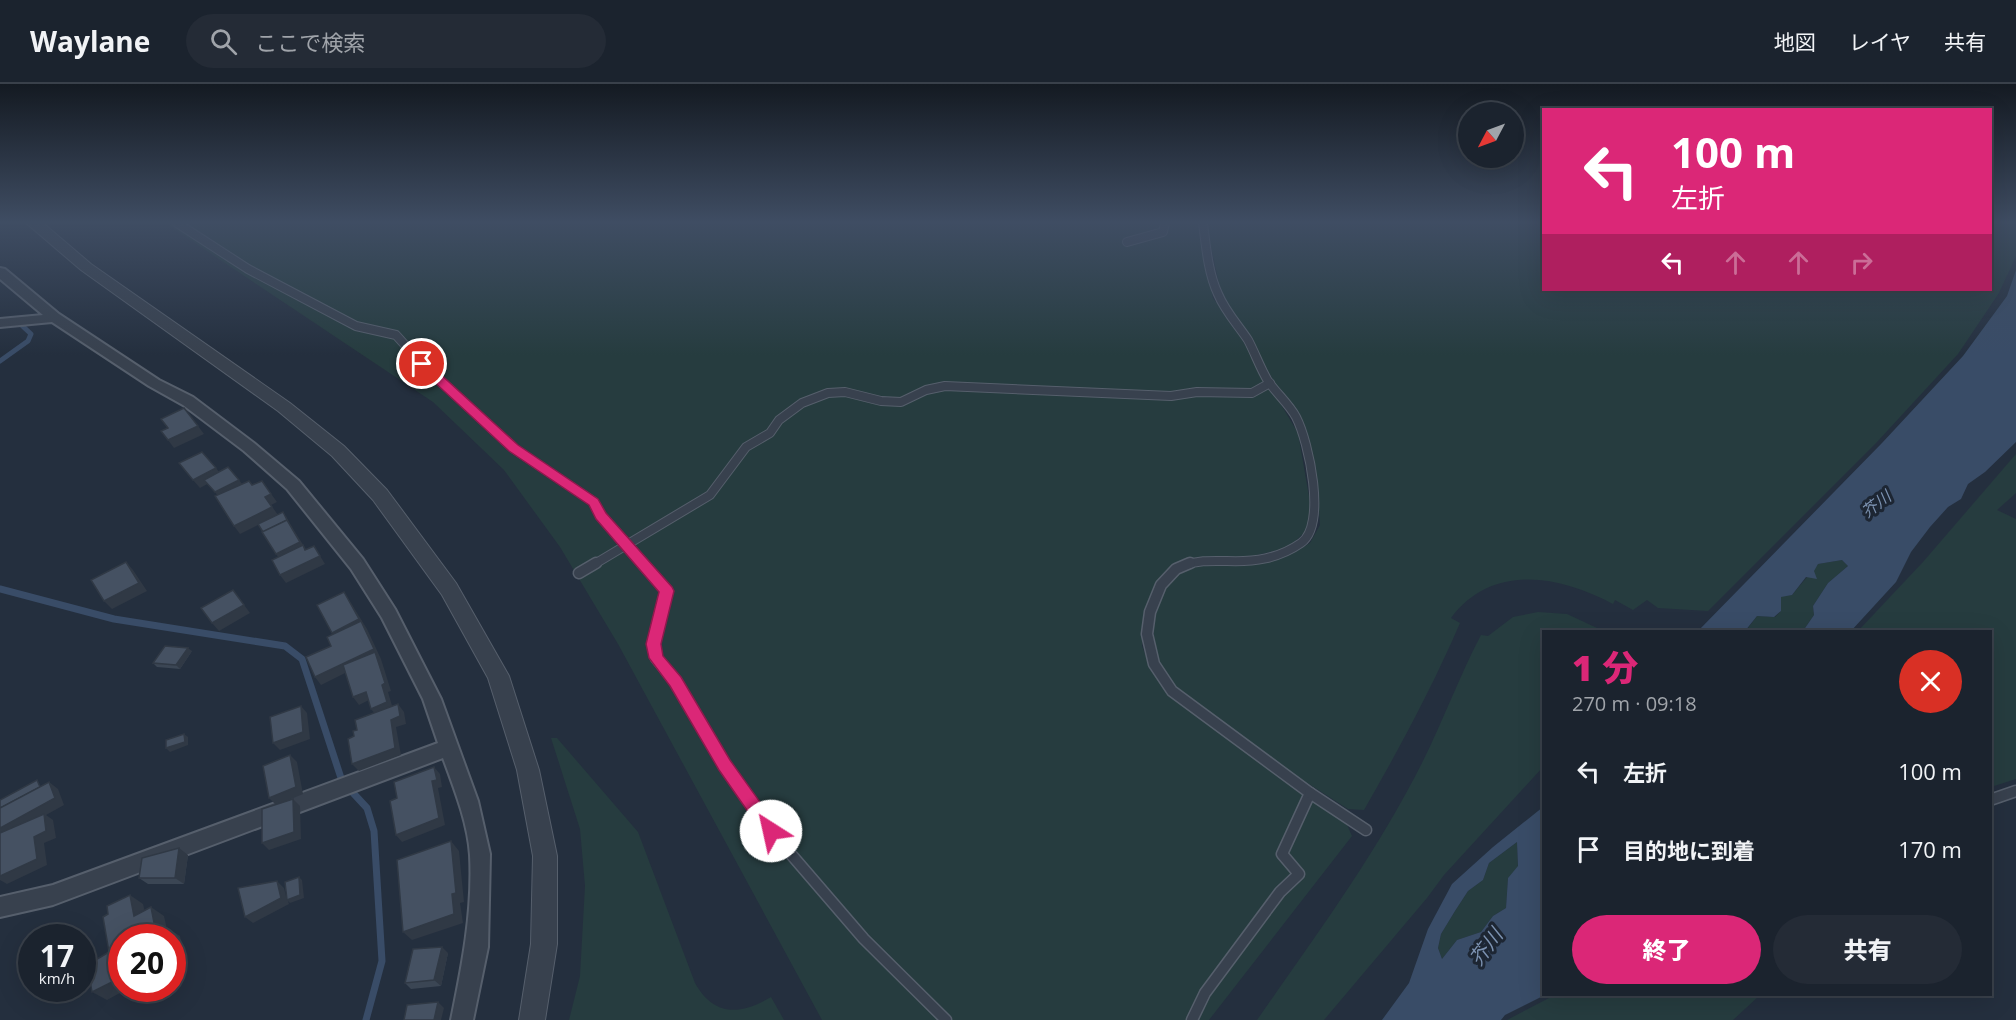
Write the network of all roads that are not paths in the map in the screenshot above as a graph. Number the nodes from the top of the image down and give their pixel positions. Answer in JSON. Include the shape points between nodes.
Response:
{"nodes":[{"id":1,"x":87,"y":267,"type":"edge"},
{"id":2,"x":245,"y":267,"type":"edge"},
{"id":3,"x":1212,"y":267,"type":"edge"},
{"id":4,"x":0,"y":272,"type":"edge"},
{"id":5,"x":54,"y":316,"type":"junction"},
{"id":6,"x":0,"y":323,"type":"edge"},
{"id":7,"x":1270,"y":383,"type":"junction"},
{"id":8,"x":627,"y":546,"type":"junction"},
{"id":9,"x":579,"y":573,"type":"dead end"},
{"id":10,"x":449,"y":747,"type":"junction"},
{"id":11,"x":2016,"y":792,"type":"edge"},
{"id":12,"x":1310,"y":793,"type":"junction"},
{"id":13,"x":1992,"y":799,"type":"edge"},
{"id":14,"x":1366,"y":830,"type":"dead end"},
{"id":15,"x":0,"y":907,"type":"edge"},
{"id":16,"x":462,"y":1020,"type":"edge"},
{"id":17,"x":532,"y":1020,"type":"edge"},
{"id":18,"x":946,"y":1020,"type":"edge"},
{"id":19,"x":1192,"y":1020,"type":"edge"}],
"edges":[{"from":1,"to":17,"type":"street","via":[[284,407],[338,451],[380,495],[449,589],[498,676],[528,771],[545,856],[544,944]]},
{"from":2,"to":8,"type":"lane","via":[[356,326],[396,335],[513,448],[594,502],[600,516]]},
{"from":3,"to":7,"type":"lane","via":[[1217,291]]},
{"from":4,"to":5,"type":"street"},
{"from":5,"to":6,"type":"street"},
{"from":5,"to":10,"type":"street","via":[[154,383],[188,400],[293,485],[357,564],[389,614],[432,699]]},
{"from":7,"to":8,"type":"lane","via":[[1252,393],[1197,392],[1171,396],[945,386],[901,402],[845,392],[828,393],[802,404],[779,420],[770,433],[746,447],[710,495]]},
{"from":7,"to":12,"type":"lane","via":[[1296,417],[1304,441],[1315,520],[1309,537],[1272,557],[1181,565],[1156,591],[1149,618],[1148,647],[1156,670],[1172,692]]},
{"from":8,"to":9,"type":"lane"},
{"from":8,"to":18,"type":"lane","via":[[667,591],[654,644],[656,658],[675,681],[724,765],[771,831],[864,939]]},
{"from":10,"to":15,"type":"street","via":[[53,895]]},
{"from":10,"to":16,"type":"street","via":[[468,801],[480,854],[477,947]]},
{"from":11,"to":13,"type":"lane"},
{"from":12,"to":14,"type":"lane"},
{"from":12,"to":19,"type":"lane","via":[[1282,854],[1299,874],[1280,892],[1205,993]]}]}
